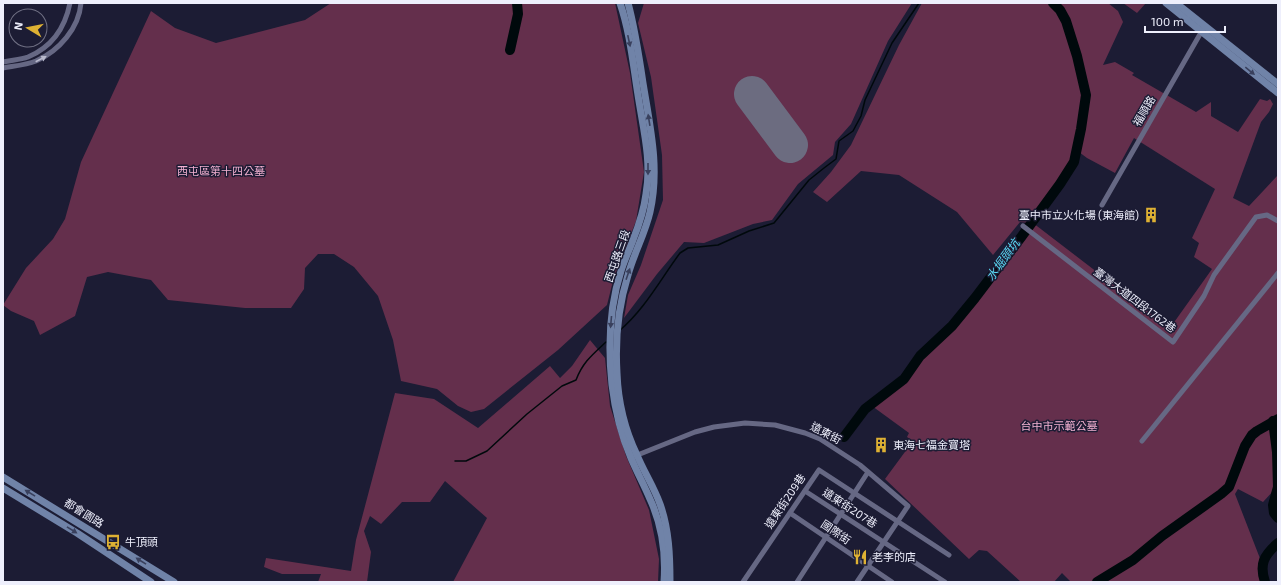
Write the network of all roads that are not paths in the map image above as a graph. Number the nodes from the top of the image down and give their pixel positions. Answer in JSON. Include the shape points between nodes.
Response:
{"nodes":[{"id":1,"x":70,"y":3,"type":"edge"},
{"id":2,"x":82,"y":3,"type":"edge"},
{"id":3,"x":620,"y":3,"type":"edge"},
{"id":4,"x":628,"y":3,"type":"edge"},
{"id":5,"x":1166,"y":3,"type":"edge"},
{"id":6,"x":1176,"y":3,"type":"edge"},
{"id":7,"x":1202,"y":29,"type":"junction"},
{"id":8,"x":1231,"y":51,"type":"junction"},
{"id":9,"x":3,"y":62,"type":"edge"},
{"id":10,"x":3,"y":68,"type":"edge"},
{"id":11,"x":1278,"y":84,"type":"edge"},
{"id":12,"x":1278,"y":94,"type":"edge"},
{"id":13,"x":1102,"y":205,"type":"dead end"},
{"id":14,"x":1278,"y":221,"type":"edge"},
{"id":15,"x":1023,"y":226,"type":"dead end"},
{"id":16,"x":1278,"y":273,"type":"edge"},
{"id":17,"x":1142,"y":441,"type":"dead end"},
{"id":18,"x":634,"y":456,"type":"junction"},
{"id":19,"x":868,"y":472,"type":"junction"},
{"id":20,"x":3,"y":477,"type":"edge"},
{"id":21,"x":3,"y":488,"type":"edge"},
{"id":22,"x":804,"y":491,"type":"junction"},
{"id":23,"x":855,"y":493,"type":"junction"},
{"id":24,"x":790,"y":513,"type":"junction"},
{"id":25,"x":842,"y":514,"type":"junction"},
{"id":26,"x":898,"y":521,"type":"junction"},
{"id":27,"x":827,"y":538,"type":"junction"},
{"id":28,"x":884,"y":542,"type":"junction"},
{"id":29,"x":949,"y":555,"type":"dead end"},
{"id":30,"x":868,"y":566,"type":"junction"},
{"id":31,"x":151,"y":582,"type":"edge"},
{"id":32,"x":174,"y":582,"type":"edge"},
{"id":33,"x":664,"y":582,"type":"edge"},
{"id":34,"x":670,"y":582,"type":"edge"},
{"id":35,"x":743,"y":582,"type":"edge"},
{"id":36,"x":797,"y":582,"type":"edge"},
{"id":37,"x":857,"y":582,"type":"edge"},
{"id":38,"x":892,"y":582,"type":"edge"},
{"id":39,"x":945,"y":582,"type":"edge"}],
"edges":[{"from":1,"to":9,"type":"street","via":[[62,28],[46,46],[26,58]]},
{"from":10,"to":2,"type":"street","one_way":true,"via":[[35,62],[64,42],[74,27]]},
{"from":3,"to":18,"type":"street","name":"西屯路三段","one_way":true,"via":[[632,54],[649,169],[642,218],[621,271],[612,306],[610,330],[615,406],[619,426]]},
{"from":18,"to":4,"type":"street","name":"西屯路三段","one_way":true,"via":[[623,416],[617,380],[616,337],[619,306],[628,273],[650,213],[655,173],[634,23]]},
{"from":5,"to":7,"type":"street"},
{"from":6,"to":7,"type":"street"},
{"from":7,"to":8,"type":"street"},
{"from":7,"to":13,"type":"street","name":"福順路"},
{"from":8,"to":11,"type":"street"},
{"from":8,"to":12,"type":"street","one_way":true},
{"from":14,"to":15,"type":"street","name":"臺灣大道四段1762巷","via":[[1267,215],[1256,217],[1214,275],[1204,296],[1173,342]]},
{"from":16,"to":17,"type":"street"},
{"from":18,"to":19,"type":"street","name":"遠東街","via":[[709,428],[734,423],[765,423],[814,436]]},
{"from":18,"to":33,"type":"street","name":"西屯路三段","via":[[658,520],[665,556]]},
{"from":18,"to":34,"type":"street","name":"西屯路三段","via":[[660,504],[670,553]]},
{"from":19,"to":23,"type":"street"},
{"from":19,"to":26,"type":"street","name":"遠東街","via":[[908,506]]},
{"from":32,"to":20,"type":"street","name":"都會園路","one_way":true},
{"from":21,"to":31,"type":"street","name":"都會園路","one_way":true},
{"from":22,"to":23,"type":"street","name":"遠東街209巷","via":[[819,470]]},
{"from":22,"to":24,"type":"street","name":"遠東街209巷"},
{"from":22,"to":25,"type":"street","name":"遠東街207巷"},
{"from":23,"to":25,"type":"street"},
{"from":23,"to":26,"type":"street","name":"遠東街209巷"},
{"from":24,"to":27,"type":"street","name":"國際街"},
{"from":24,"to":35,"type":"street","name":"遠東街209巷"},
{"from":25,"to":27,"type":"street"},
{"from":25,"to":28,"type":"street","name":"遠東街207巷"},
{"from":26,"to":28,"type":"street","name":"遠東街"},
{"from":26,"to":29,"type":"street","name":"遠東街209巷"},
{"from":27,"to":30,"type":"street","name":"國際街"},
{"from":27,"to":36,"type":"street"},
{"from":28,"to":30,"type":"street","name":"遠東街"},
{"from":28,"to":39,"type":"street","name":"遠東街207巷"},
{"from":30,"to":37,"type":"street","name":"遠東街"},
{"from":30,"to":38,"type":"street","name":"國際街"}]}
